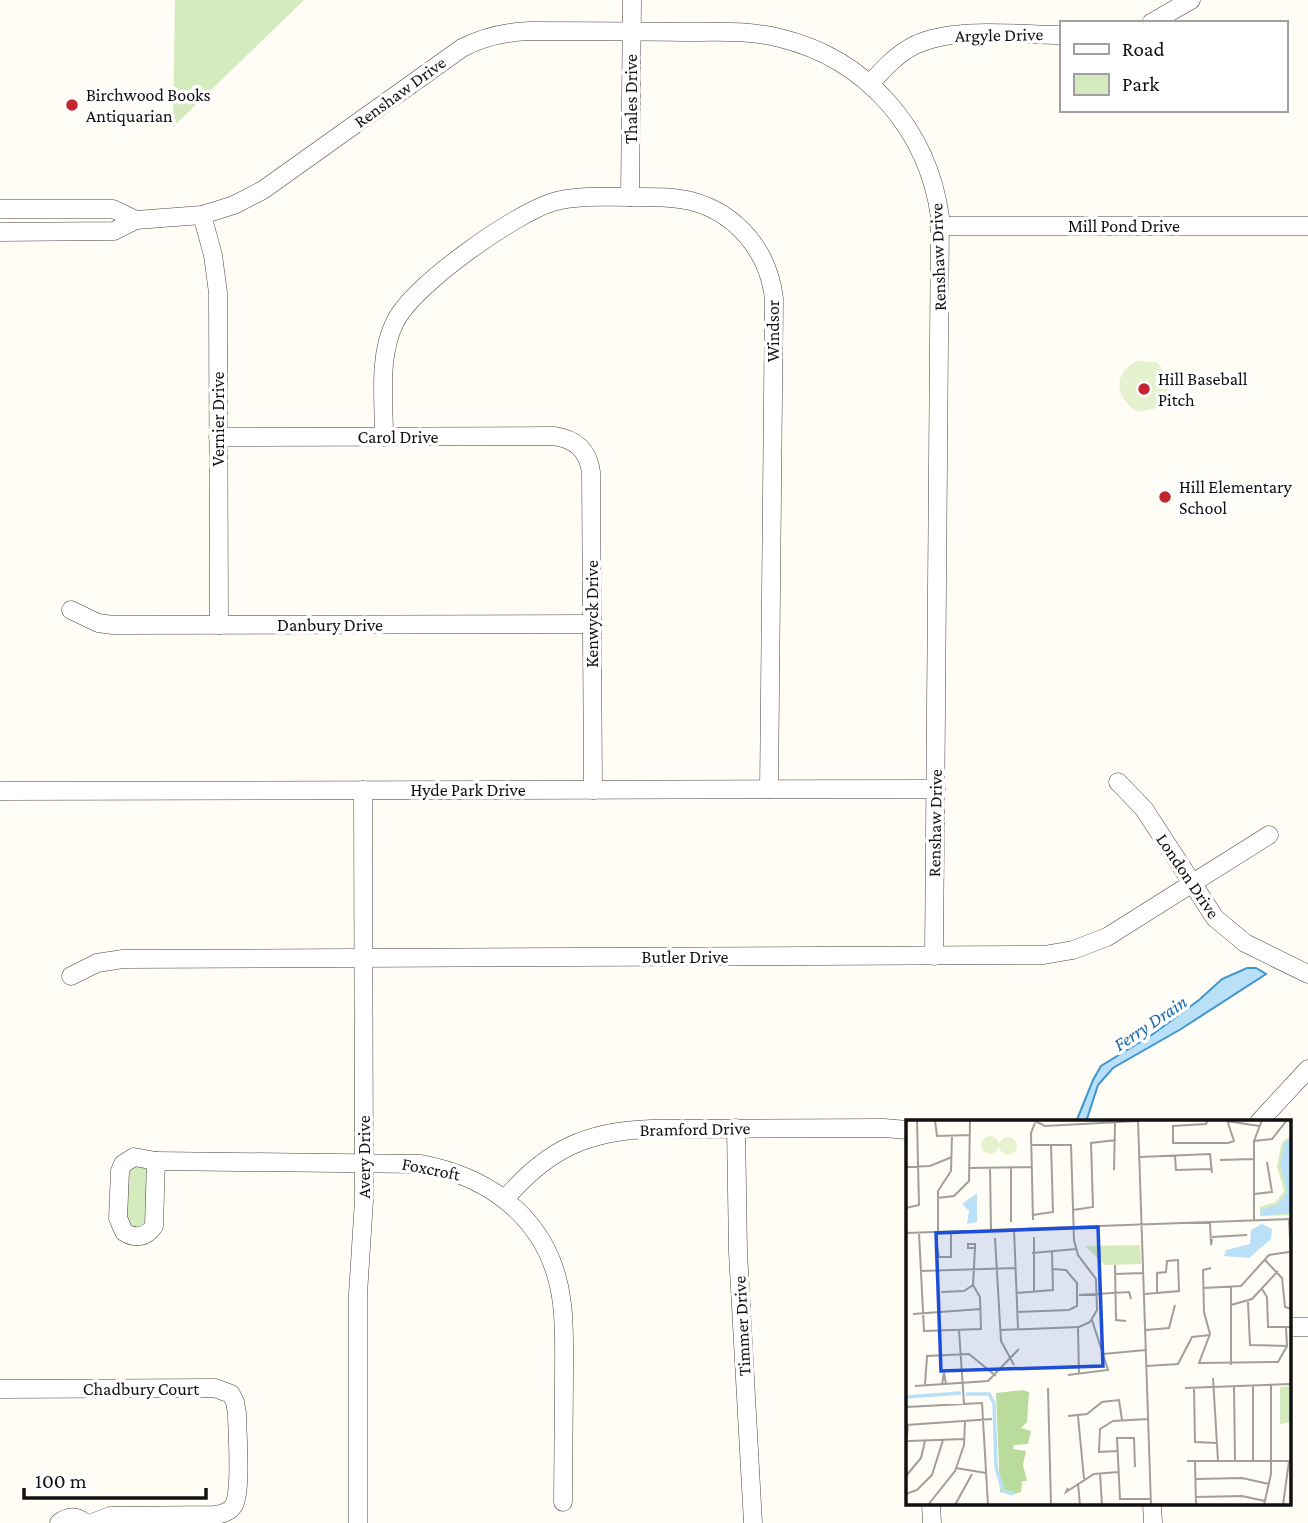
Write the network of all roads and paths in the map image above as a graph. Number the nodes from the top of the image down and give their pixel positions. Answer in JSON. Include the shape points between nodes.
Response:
{"nodes":[{"id":1,"x":632,"y":0,"type":"edge"},
{"id":2,"x":1191,"y":0,"type":"edge"},
{"id":3,"x":1154,"y":21,"type":"edge"},
{"id":4,"x":631,"y":32,"type":"junction"},
{"id":5,"x":1060,"y":35,"type":"edge"},
{"id":6,"x":870,"y":83,"type":"junction"},
{"id":7,"x":630,"y":197,"type":"junction"},
{"id":8,"x":0,"y":209,"type":"edge"},
{"id":9,"x":202,"y":215,"type":"junction"},
{"id":10,"x":136,"y":220,"type":"junction"},
{"id":11,"x":941,"y":226,"type":"junction"},
{"id":12,"x":1308,"y":226,"type":"edge"},
{"id":13,"x":0,"y":232,"type":"edge"},
{"id":14,"x":218,"y":437,"type":"junction"},
{"id":15,"x":384,"y":437,"type":"junction"},
{"id":16,"x":576,"y":443,"type":"joint"},
{"id":17,"x":71,"y":610,"type":"dead end"},
{"id":18,"x":592,"y":624,"type":"junction"},
{"id":19,"x":219,"y":625,"type":"junction"},
{"id":20,"x":1118,"y":782,"type":"dead end"},
{"id":21,"x":769,"y":789,"type":"junction"},
{"id":22,"x":936,"y":789,"type":"junction"},
{"id":23,"x":363,"y":790,"type":"junction"},
{"id":24,"x":593,"y":790,"type":"junction"},
{"id":25,"x":0,"y":791,"type":"edge"},
{"id":26,"x":1269,"y":835,"type":"dead end"},
{"id":27,"x":1192,"y":884,"type":"junction"},
{"id":28,"x":934,"y":956,"type":"junction"},
{"id":29,"x":363,"y":958,"type":"junction"},
{"id":30,"x":1308,"y":974,"type":"edge"},
{"id":31,"x":71,"y":976,"type":"dead end"},
{"id":32,"x":1308,"y":1069,"type":"edge"},
{"id":33,"x":1260,"y":1120,"type":"edge"},
{"id":34,"x":736,"y":1128,"type":"junction"},
{"id":35,"x":906,"y":1130,"type":"edge"},
{"id":36,"x":156,"y":1161,"type":"dead end"},
{"id":37,"x":363,"y":1162,"type":"junction"},
{"id":38,"x":505,"y":1199,"type":"junction"},
{"id":39,"x":1308,"y":1326,"type":"edge"},
{"id":40,"x":1290,"y":1327,"type":"edge"},
{"id":41,"x":0,"y":1389,"type":"edge"},
{"id":42,"x":563,"y":1502,"type":"dead end"},
{"id":43,"x":59,"y":1523,"type":"edge"},
{"id":44,"x":85,"y":1523,"type":"edge"},
{"id":45,"x":92,"y":1523,"type":"edge"},
{"id":46,"x":358,"y":1523,"type":"edge"},
{"id":47,"x":753,"y":1523,"type":"edge"}],
"edges":[{"from":1,"to":4,"type":"street","name":"Thales Drive"},
{"from":2,"to":3,"type":"street"},
{"from":4,"to":6,"type":"street","name":"Renshaw Drive","via":[[737,32],[778,37],[823,53]]},
{"from":4,"to":7,"type":"street","name":"Thales Drive"},
{"from":4,"to":9,"type":"street","name":"Renshaw Drive","via":[[517,32],[472,43],[255,195]]},
{"from":5,"to":6,"type":"street","name":"Argyle Drive","via":[[938,37],[905,51]]},
{"from":6,"to":11,"type":"street","name":"Renshaw Drive","via":[[897,112],[921,150],[935,189]]},
{"from":7,"to":15,"type":"street","name":"Windsor","via":[[578,197],[533,210],[418,291],[402,309],[388,339]]},
{"from":7,"to":21,"type":"street","name":"Windsor","via":[[691,201],[724,215],[752,241],[770,278],[774,314]]},
{"from":8,"to":10,"type":"street","name":"Renshaw Drive","via":[[113,209]]},
{"from":9,"to":10,"type":"street","name":"Renshaw Drive"},
{"from":9,"to":14,"type":"street","name":"Vernier Drive","via":[[218,293]]},
{"from":10,"to":13,"type":"street","name":"Renshaw Drive","via":[[114,231]]},
{"from":11,"to":12,"type":"street","name":"Mill Pond Drive"},
{"from":11,"to":22,"type":"street","name":"Renshaw Drive"},
{"from":14,"to":15,"type":"street","name":"Carol Drive"},
{"from":14,"to":19,"type":"street","name":"Vernier Drive"},
{"from":15,"to":16,"type":"street","name":"Carol Drive","via":[[554,436]]},
{"from":16,"to":18,"type":"street","name":"Kenwyck Drive","via":[[591,472]]},
{"from":17,"to":19,"type":"street","name":"Danbury Drive","via":[[113,625]]},
{"from":18,"to":19,"type":"street","name":"Danbury Drive"},
{"from":18,"to":24,"type":"street","name":"Kenwyck Drive"},
{"from":20,"to":27,"type":"street","name":"London Drive","via":[[1144,809]]},
{"from":21,"to":22,"type":"street","name":"Hyde Park Drive"},
{"from":21,"to":24,"type":"street","name":"Hyde Park Drive"},
{"from":22,"to":28,"type":"street","name":"Renshaw Drive"},
{"from":23,"to":24,"type":"street","name":"Hyde Park Drive"},
{"from":23,"to":25,"type":"street","name":"Hyde Park Drive"},
{"from":23,"to":29,"type":"street","name":"Avery Drive"},
{"from":26,"to":27,"type":"street","name":"Butler Drive"},
{"from":27,"to":28,"type":"street","name":"Butler Drive","via":[[1107,937],[1073,950],[1028,956]]},
{"from":27,"to":30,"type":"street","name":"London Drive","via":[[1215,918],[1236,936]]},
{"from":28,"to":29,"type":"street","name":"Butler Drive"},
{"from":29,"to":31,"type":"street","name":"Butler Drive","via":[[124,959],[97,963]]},
{"from":29,"to":37,"type":"street","name":"Avery Drive"},
{"from":32,"to":33,"type":"street"},
{"from":34,"to":35,"type":"street","name":"Bramford Drive"},
{"from":34,"to":38,"type":"street","name":"Bramford Drive","via":[[630,1130],[587,1138],[533,1169]]},
{"from":34,"to":47,"type":"street","name":"Timmer Drive"},
{"from":36,"to":37,"type":"street","name":"Foxcroft"},
{"from":37,"to":38,"type":"street","name":"Foxcroft","via":[[442,1168],[472,1178]]},
{"from":37,"to":46,"type":"street","name":"Avery Drive"},
{"from":38,"to":42,"type":"street","name":"Foxcroft","via":[[538,1235],[559,1286],[564,1331]]},
{"from":39,"to":40,"type":"street"},
{"from":41,"to":45,"type":"street","name":"Chadbury Court","via":[[215,1388],[231,1394],[237,1413],[237,1488],[229,1511],[110,1516]]},
{"from":43,"to":44,"type":"street","via":[[74,1517]]}]}
